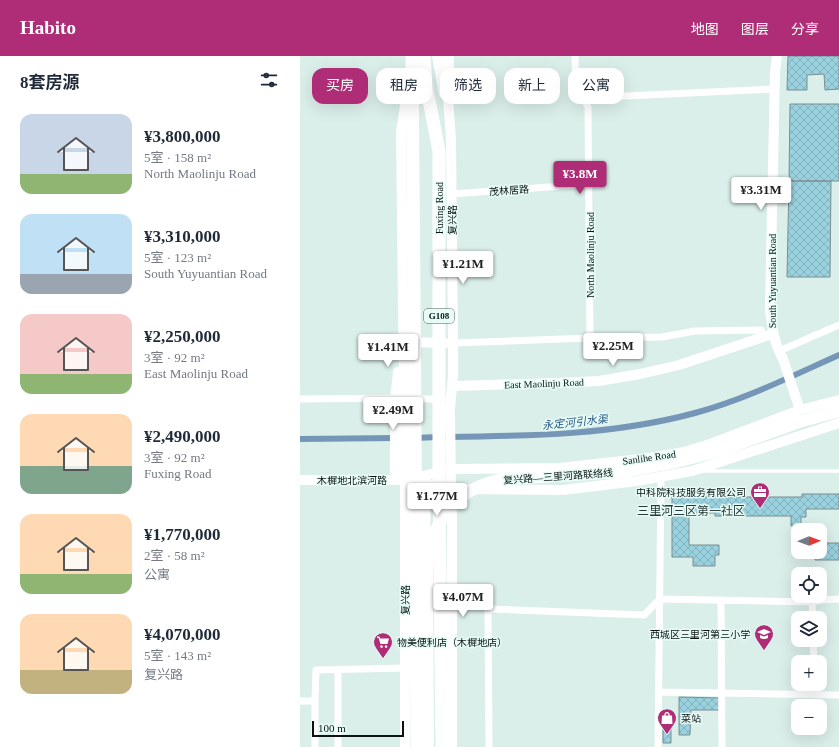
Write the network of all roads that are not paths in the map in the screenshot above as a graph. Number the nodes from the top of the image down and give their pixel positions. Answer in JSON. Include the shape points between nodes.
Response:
{"nodes":[{"id":1,"x":424,"y":56,"type":"edge"},
{"id":2,"x":437,"y":56,"type":"edge"},
{"id":3,"x":442,"y":56,"type":"edge"},
{"id":4,"x":448,"y":56,"type":"edge"},
{"id":5,"x":575,"y":56,"type":"edge"},
{"id":6,"x":777,"y":56,"type":"edge"},
{"id":7,"x":412,"y":60,"type":"edge"},
{"id":8,"x":444,"y":68,"type":"edge"},
{"id":9,"x":448,"y":68,"type":"edge"},
{"id":10,"x":575,"y":68,"type":"edge"},
{"id":11,"x":775,"y":89,"type":"junction"},
{"id":12,"x":624,"y":96,"type":"edge"},
{"id":13,"x":448,"y":104,"type":"edge"},
{"id":14,"x":586,"y":104,"type":"edge"},
{"id":15,"x":451,"y":139,"type":"junction"},
{"id":16,"x":590,"y":184,"type":"junction"},
{"id":17,"x":452,"y":194,"type":"junction"},
{"id":18,"x":839,"y":325,"type":"edge"},
{"id":19,"x":768,"y":336,"type":"junction"},
{"id":20,"x":590,"y":338,"type":"junction"},
{"id":21,"x":403,"y":342,"type":"junction"},
{"id":22,"x":453,"y":343,"type":"junction"},
{"id":23,"x":781,"y":355,"type":"junction"},
{"id":24,"x":452,"y":386,"type":"junction"},
{"id":25,"x":300,"y":399,"type":"edge"},
{"id":26,"x":839,"y":400,"type":"edge"},
{"id":27,"x":399,"y":403,"type":"junction"},
{"id":28,"x":450,"y":404,"type":"junction"},
{"id":29,"x":800,"y":410,"type":"junction"},
{"id":30,"x":839,"y":411,"type":"edge"},
{"id":31,"x":839,"y":423,"type":"edge"},
{"id":32,"x":684,"y":452,"type":"junction"},
{"id":33,"x":400,"y":454,"type":"junction"},
{"id":34,"x":559,"y":468,"type":"junction"},
{"id":35,"x":451,"y":469,"type":"junction"},
{"id":36,"x":692,"y":471,"type":"junction"},
{"id":37,"x":839,"y":471,"type":"edge"},
{"id":38,"x":661,"y":478,"type":"junction"},
{"id":39,"x":300,"y":480,"type":"edge"},
{"id":40,"x":413,"y":480,"type":"junction"},
{"id":41,"x":451,"y":489,"type":"junction"},
{"id":42,"x":563,"y":490,"type":"junction"},
{"id":43,"x":425,"y":557,"type":"junction"},
{"id":44,"x":452,"y":557,"type":"junction"},
{"id":45,"x":405,"y":558,"type":"junction"},
{"id":46,"x":660,"y":599,"type":"junction"},
{"id":47,"x":839,"y":599,"type":"edge"},
{"id":48,"x":721,"y":600,"type":"junction"},
{"id":49,"x":827,"y":600,"type":"edge"},
{"id":50,"x":791,"y":602,"type":"edge"},
{"id":51,"x":405,"y":668,"type":"junction"},
{"id":52,"x":338,"y":669,"type":"junction"},
{"id":53,"x":662,"y":692,"type":"dead end"},
{"id":54,"x":814,"y":694,"type":"joint"},
{"id":55,"x":839,"y":694,"type":"edge"},
{"id":56,"x":300,"y":701,"type":"edge"},
{"id":57,"x":315,"y":701,"type":"junction"},
{"id":58,"x":315,"y":747,"type":"edge"},
{"id":59,"x":338,"y":747,"type":"edge"},
{"id":60,"x":405,"y":747,"type":"edge"},
{"id":61,"x":417,"y":747,"type":"edge"},
{"id":62,"x":428,"y":747,"type":"edge"},
{"id":63,"x":442,"y":747,"type":"edge"},
{"id":64,"x":452,"y":747,"type":"edge"},
{"id":65,"x":489,"y":747,"type":"edge"},
{"id":66,"x":658,"y":747,"type":"edge"},
{"id":67,"x":722,"y":747,"type":"edge"}],
"edges":[{"from":1,"to":63,"type":"highway","name":"Fuxing Road","number":"G108","via":[[426,85],[439,150]]},
{"from":2,"to":15,"type":"street"},
{"from":3,"to":8,"type":"street"},
{"from":4,"to":9,"type":"street","name":"复兴路"},
{"from":5,"to":10,"type":"street","name":"North Maolinju Road"},
{"from":6,"to":11,"type":"street","name":"South Yuyuantian Road"},
{"from":7,"to":21,"type":"street","via":[[401,132]]},
{"from":7,"to":40,"type":"highway","number":"G108"},
{"from":11,"to":12,"type":"street"},
{"from":11,"to":19,"type":"street","name":"South Yuyuantian Road"},
{"from":13,"to":15,"type":"street","name":"复兴路"},
{"from":14,"to":16,"type":"street","name":"North Maolinju Road"},
{"from":15,"to":17,"type":"street","name":"复兴路"},
{"from":16,"to":17,"type":"street","name":"茂林居路"},
{"from":16,"to":20,"type":"street","name":"North Maolinju Road"},
{"from":17,"to":22,"type":"street","name":"复兴路"},
{"from":18,"to":23,"type":"street"},
{"from":19,"to":20,"type":"street","via":[[762,330],[695,331],[662,337]]},
{"from":19,"to":23,"type":"street","name":"South Yuyuantian Road"},
{"from":19,"to":24,"type":"street","name":"East Maolinju Road","via":[[680,365],[599,381]]},
{"from":20,"to":22,"type":"street"},
{"from":21,"to":22,"type":"street"},
{"from":21,"to":27,"type":"street"},
{"from":22,"to":24,"type":"street","name":"复兴路"},
{"from":23,"to":29,"type":"street","name":"South Yuyuantian Road"},
{"from":24,"to":28,"type":"street","name":"复兴路"},
{"from":25,"to":27,"type":"street"},
{"from":26,"to":29,"type":"street","name":"Sanlihe Road"},
{"from":27,"to":28,"type":"street"},
{"from":27,"to":33,"type":"street"},
{"from":28,"to":35,"type":"street","name":"复兴路"},
{"from":29,"to":32,"type":"street","name":"Sanlihe Road"},
{"from":30,"to":62,"type":"main road","name":"复兴路—三里河路联络线","via":[[676,462],[614,473],[504,479],[488,482],[462,496],[438,524],[428,553]]},
{"from":31,"to":36,"type":"street","name":"Sanlihe Road"},
{"from":32,"to":34,"type":"street","name":"Sanlihe Road"},
{"from":32,"to":36,"type":"street"},
{"from":33,"to":40,"type":"street","name":"复兴路"},
{"from":33,"to":40,"type":"street","via":[[395,466]]},
{"from":34,"to":35,"type":"street","name":"Sanlihe Road"},
{"from":34,"to":42,"type":"street","via":[[556,475],[557,484]]},
{"from":35,"to":40,"type":"street","name":"Sanlihe Road"},
{"from":35,"to":41,"type":"street"},
{"from":36,"to":37,"type":"lane"},
{"from":36,"to":38,"type":"street","name":"Sanlihe Road"},
{"from":38,"to":42,"type":"street","name":"Sanlihe Road"},
{"from":38,"to":46,"type":"street"},
{"from":39,"to":40,"type":"street","name":"木樨地北滨河路"},
{"from":40,"to":41,"type":"street","name":"Sanlihe Road"},
{"from":40,"to":43,"type":"street"},
{"from":40,"to":45,"type":"street","name":"复兴路"},
{"from":40,"to":61,"type":"highway","number":"G108"},
{"from":41,"to":42,"type":"street","name":"Sanlihe Road"},
{"from":41,"to":44,"type":"street"},
{"from":43,"to":44,"type":"street"},
{"from":43,"to":45,"type":"street"},
{"from":44,"to":64,"type":"street"},
{"from":45,"to":51,"type":"street","name":"复兴路"},
{"from":46,"to":48,"type":"street"},
{"from":46,"to":65,"type":"street","via":[[644,615],[488,609]]},
{"from":46,"to":66,"type":"street"},
{"from":47,"to":49,"type":"street"},
{"from":48,"to":50,"type":"street"},
{"from":48,"to":67,"type":"street"},
{"from":51,"to":52,"type":"street"},
{"from":51,"to":60,"type":"street","name":"复兴路"},
{"from":52,"to":57,"type":"street","via":[[316,670]]},
{"from":52,"to":59,"type":"street"},
{"from":53,"to":54,"type":"street"},
{"from":54,"to":55,"type":"street"},
{"from":56,"to":57,"type":"street"},
{"from":57,"to":58,"type":"street"}]}
